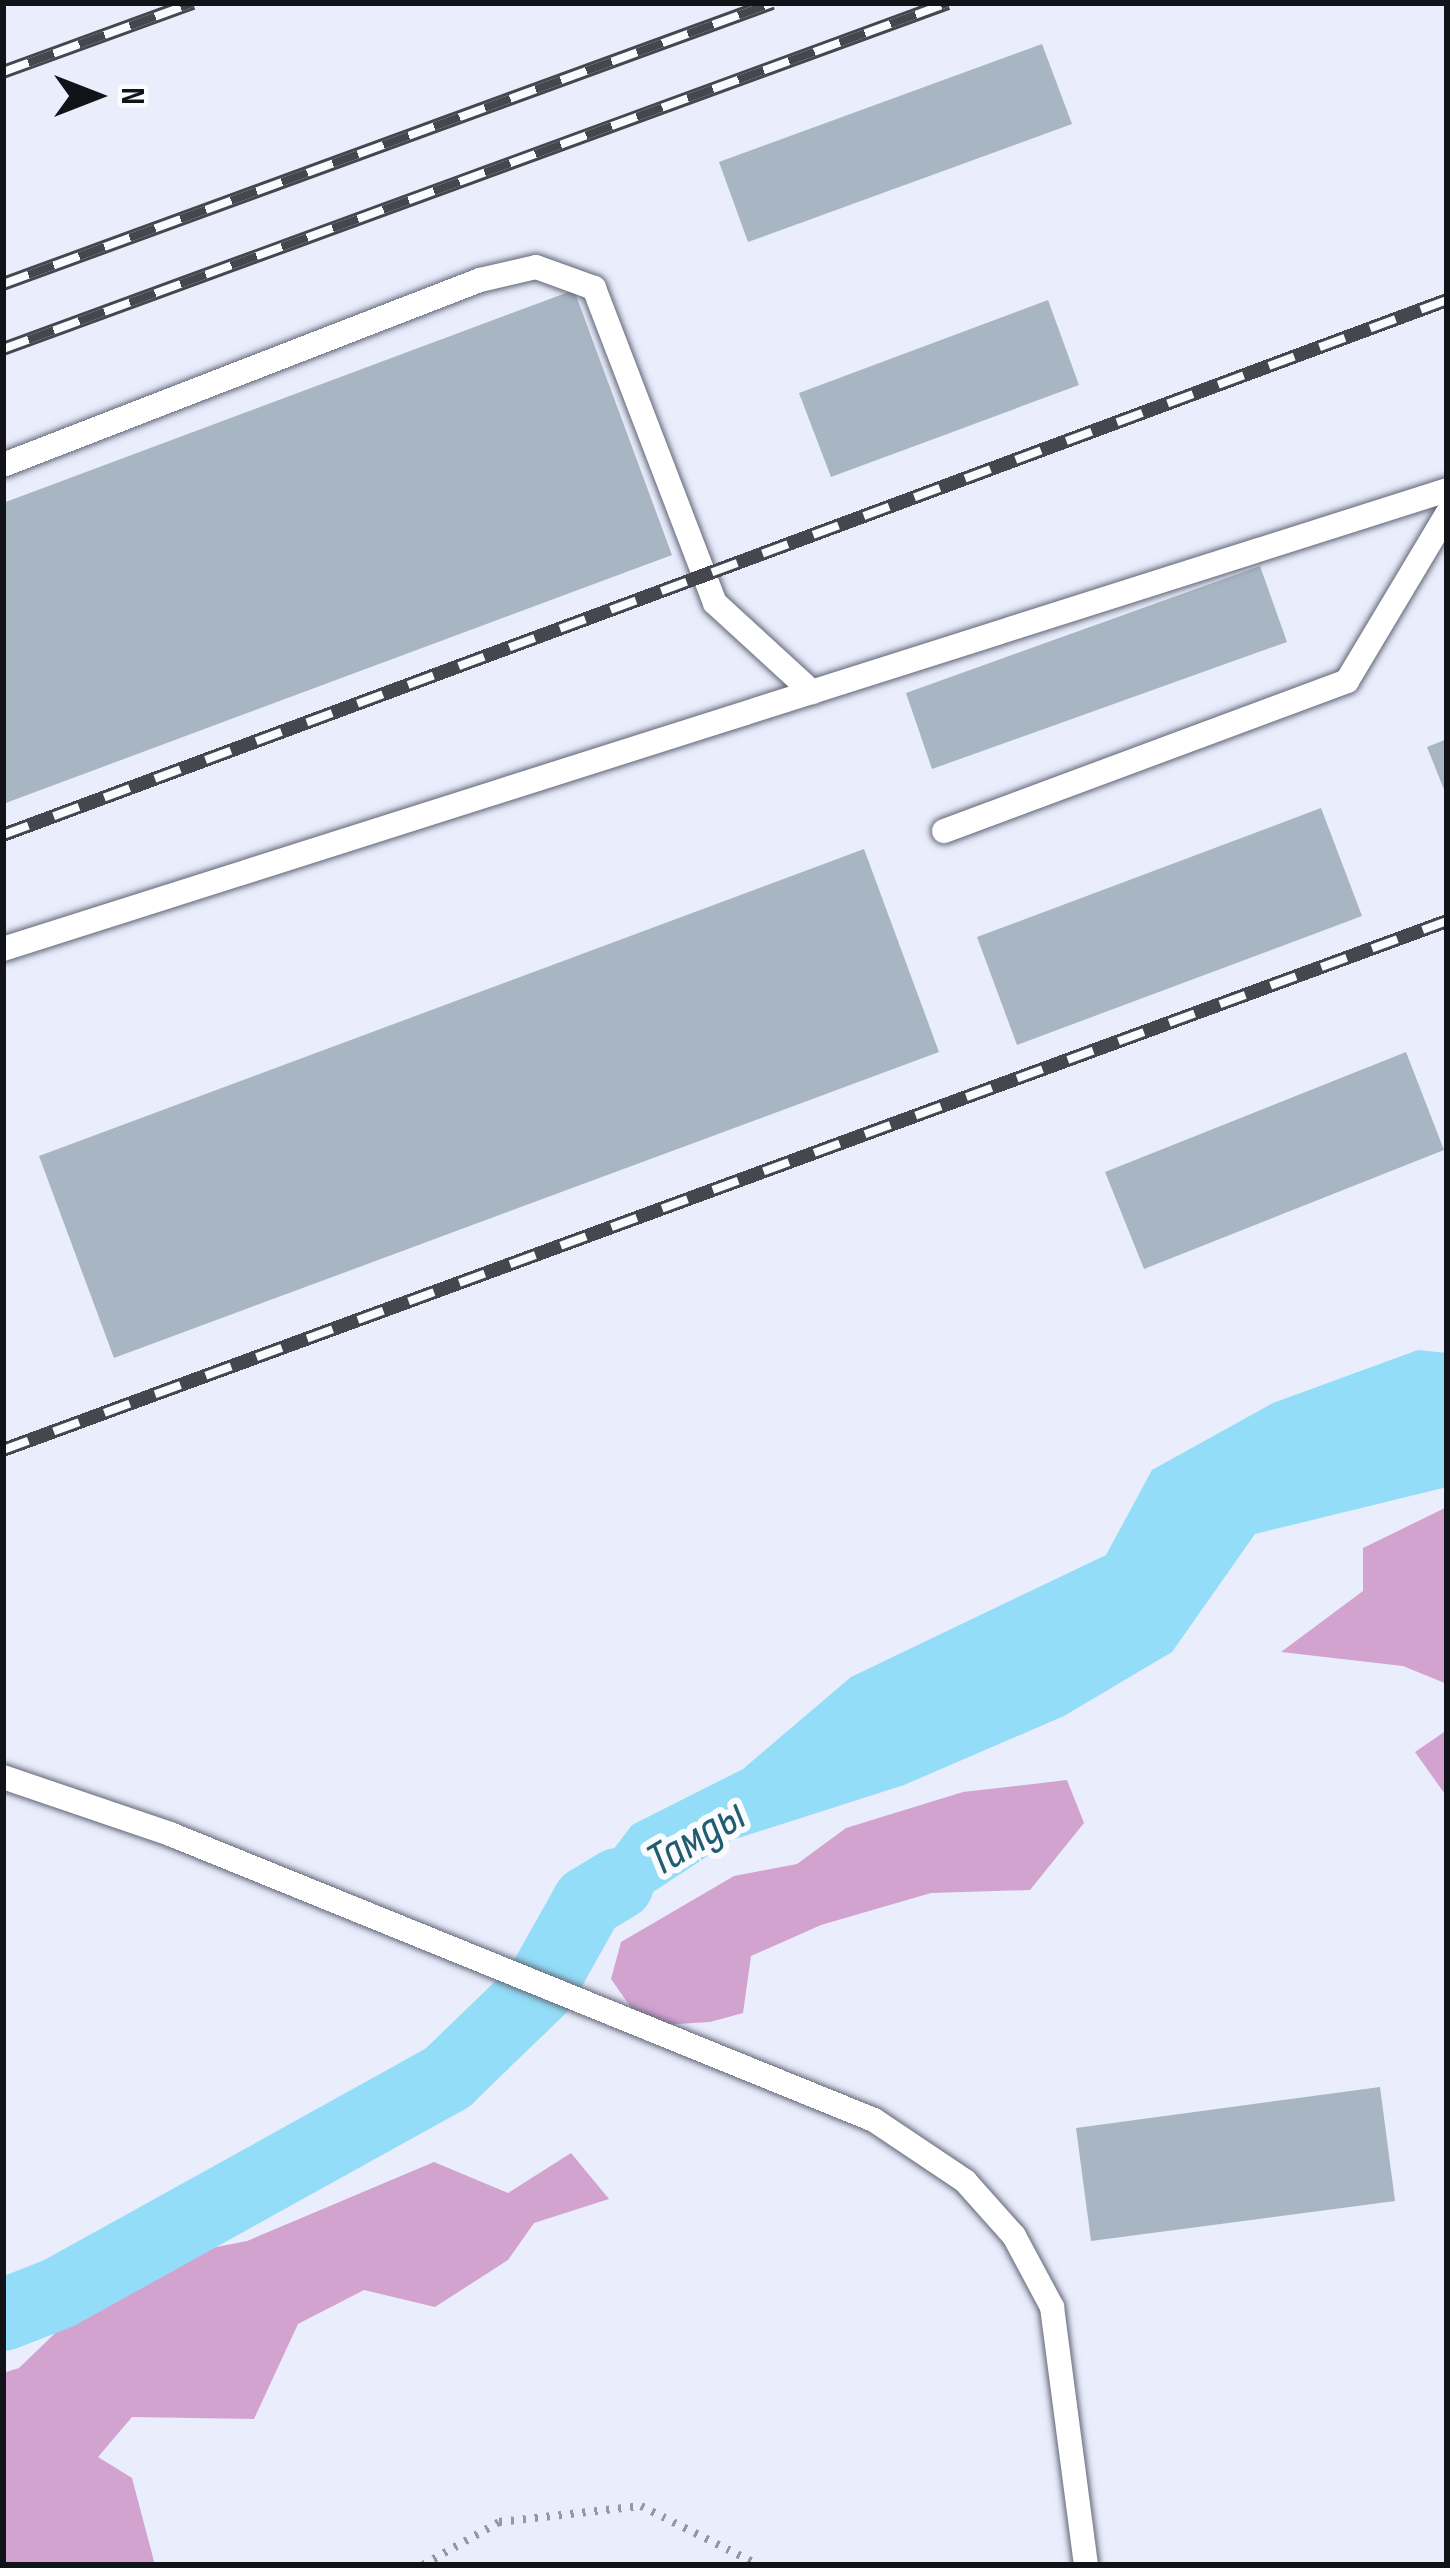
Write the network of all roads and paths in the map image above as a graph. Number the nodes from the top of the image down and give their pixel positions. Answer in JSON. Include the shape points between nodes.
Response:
{"nodes":[{"id":1,"x":3,"y":465,"type":"edge"},
{"id":2,"x":1447,"y":490,"type":"edge"},
{"id":3,"x":1447,"y":514,"type":"edge"},
{"id":4,"x":812,"y":692,"type":"junction"},
{"id":5,"x":944,"y":831,"type":"dead end"},
{"id":6,"x":3,"y":949,"type":"edge"},
{"id":7,"x":3,"y":1777,"type":"edge"},
{"id":8,"x":423,"y":2565,"type":"edge"},
{"id":9,"x":759,"y":2565,"type":"edge"},
{"id":10,"x":1087,"y":2565,"type":"edge"}],
"edges":[{"from":1,"to":4,"type":"lane","via":[[481,280],[536,267],[594,288],[715,604]]},
{"from":2,"to":4,"type":"lane"},
{"from":3,"to":5,"type":"lane","via":[[1347,681]]},
{"from":4,"to":6,"type":"lane"},
{"from":7,"to":10,"type":"lane","via":[[170,1834],[874,2120],[964,2181],[1014,2236],[1052,2307]]},
{"from":8,"to":9,"type":"path","via":[[499,2522],[641,2506]]}]}
